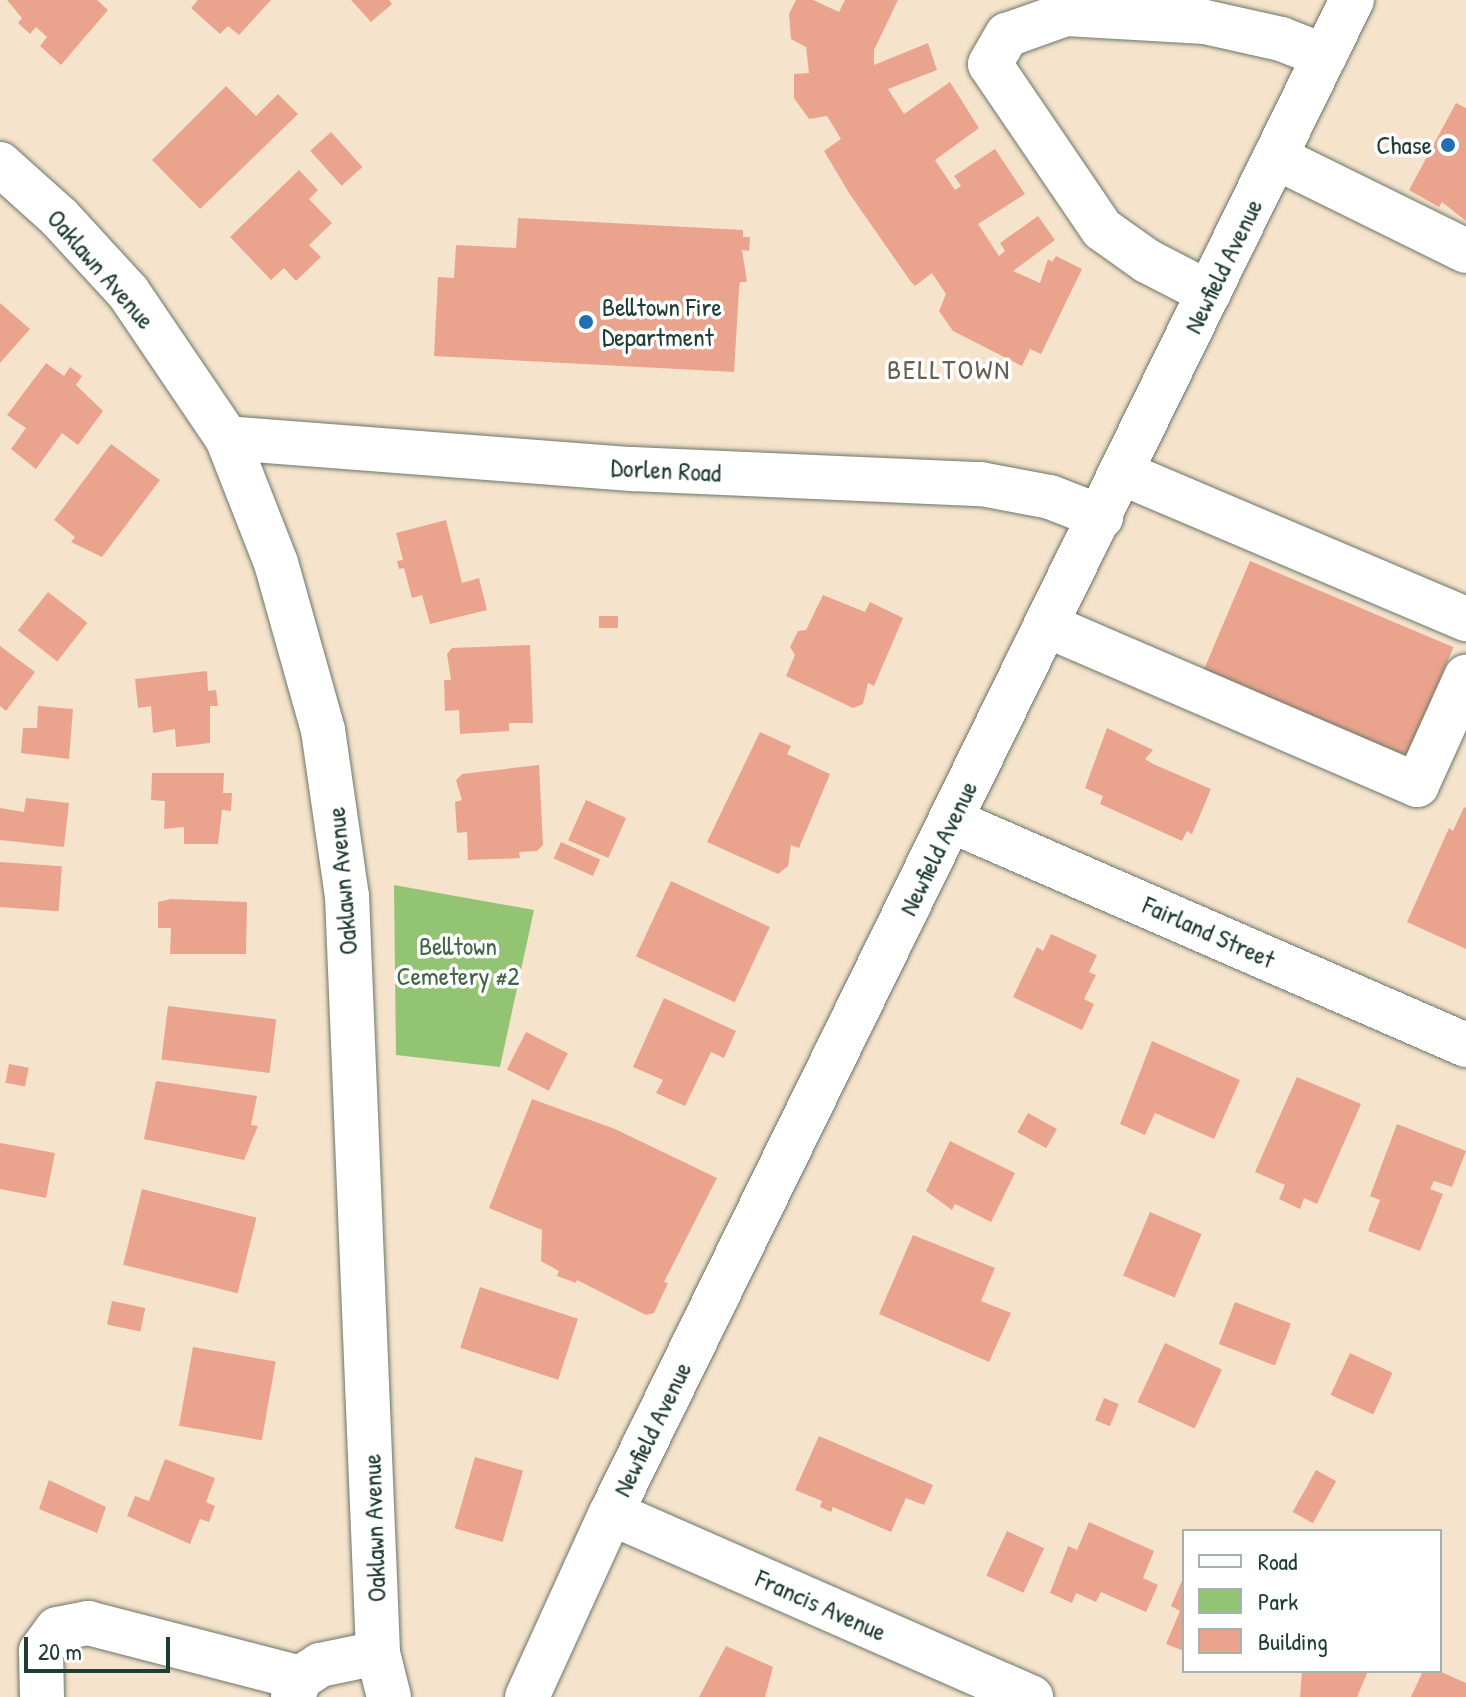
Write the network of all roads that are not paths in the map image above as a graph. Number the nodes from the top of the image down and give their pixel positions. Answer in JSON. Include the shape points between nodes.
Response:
{"nodes":[{"id":1,"x":1352,"y":0,"type":"edge"},
{"id":2,"x":1325,"y":56,"type":"junction"},
{"id":3,"x":1275,"y":157,"type":"junction"},
{"id":4,"x":0,"y":164,"type":"edge"},
{"id":5,"x":1466,"y":251,"type":"edge"},
{"id":6,"x":1209,"y":293,"type":"junction"},
{"id":7,"x":227,"y":438,"type":"junction"},
{"id":8,"x":1122,"y":473,"type":"junction"},
{"id":9,"x":1101,"y":517,"type":"junction"},
{"id":10,"x":1466,"y":619,"type":"edge"},
{"id":11,"x":1048,"y":626,"type":"junction"},
{"id":12,"x":1466,"y":677,"type":"edge"},
{"id":13,"x":952,"y":821,"type":"junction"},
{"id":14,"x":1466,"y":1045,"type":"edge"},
{"id":15,"x":611,"y":1513,"type":"junction"},
{"id":16,"x":378,"y":1653,"type":"junction"},
{"id":17,"x":296,"y":1687,"type":"edge"},
{"id":18,"x":42,"y":1697,"type":"edge"},
{"id":19,"x":389,"y":1697,"type":"edge"},
{"id":20,"x":527,"y":1697,"type":"edge"},
{"id":21,"x":1031,"y":1697,"type":"edge"}],
"edges":[{"from":1,"to":2,"type":"street","name":"Newfield Avenue"},
{"from":2,"to":3,"type":"street","name":"Newfield Avenue"},
{"from":2,"to":6,"type":"street","via":[[1281,39],[1205,22],[1066,14],[1007,35],[990,64],[1102,229],[1147,261]]},
{"from":3,"to":5,"type":"street"},
{"from":3,"to":6,"type":"street","name":"Newfield Avenue"},
{"from":4,"to":7,"type":"street","name":"Oaklawn Avenue","via":[[59,217],[128,292]]},
{"from":6,"to":8,"type":"street","name":"Newfield Avenue"},
{"from":7,"to":9,"type":"street","name":"Dorlen Road","via":[[632,469],[981,484],[1050,497]]},
{"from":7,"to":16,"type":"street","name":"Oaklawn Avenue","via":[[276,563],[298,638],[323,730],[342,851]]},
{"from":8,"to":9,"type":"street","name":"Newfield Avenue"},
{"from":8,"to":10,"type":"street"},
{"from":9,"to":11,"type":"street","name":"Newfield Avenue"},
{"from":11,"to":12,"type":"street","via":[[1417,785]]},
{"from":11,"to":13,"type":"street","name":"Newfield Avenue"},
{"from":13,"to":14,"type":"street","name":"Fairland Street"},
{"from":13,"to":15,"type":"street","name":"Newfield Avenue"},
{"from":15,"to":20,"type":"street","name":"Newfield Avenue"},
{"from":15,"to":21,"type":"street","name":"Francis Avenue"},
{"from":16,"to":17,"type":"street","via":[[320,1665]]},
{"from":16,"to":19,"type":"street","name":"Oaklawn Avenue"},
{"from":17,"to":18,"type":"street","via":[[88,1623],[57,1629],[41,1651]]}]}
